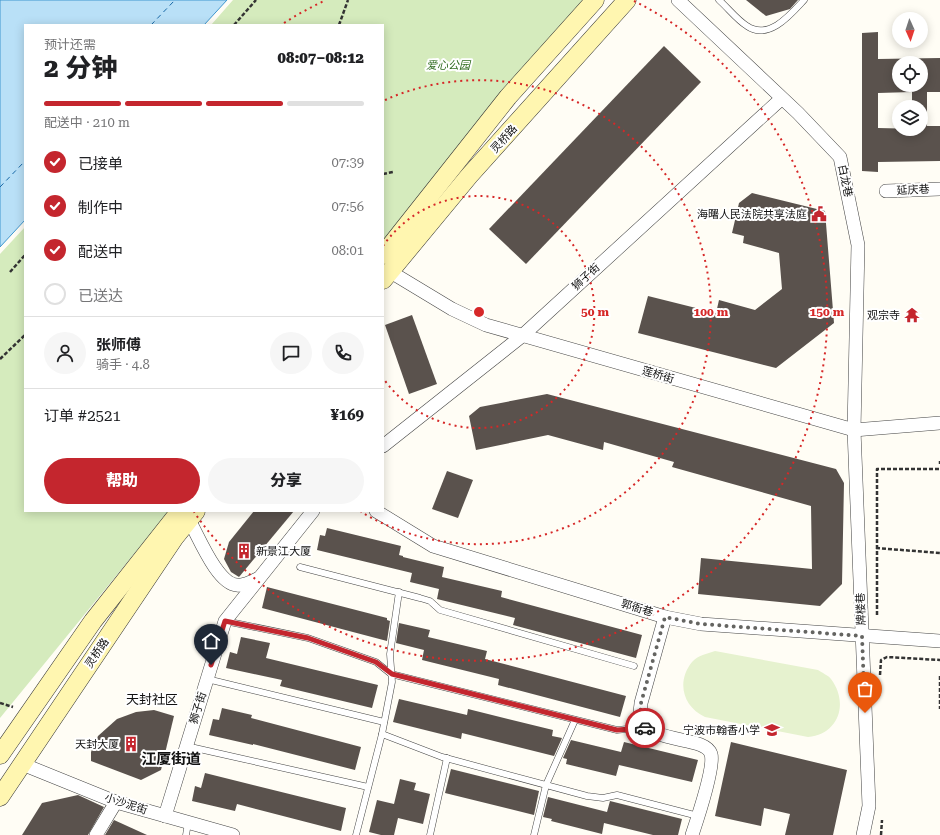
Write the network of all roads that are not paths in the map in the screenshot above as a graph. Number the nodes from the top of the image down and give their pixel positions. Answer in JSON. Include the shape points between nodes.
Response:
{"nodes":[{"id":1,"x":595,"y":0,"type":"edge"},
{"id":2,"x":627,"y":0,"type":"edge"},
{"id":3,"x":678,"y":0,"type":"edge"},
{"id":4,"x":720,"y":0,"type":"edge"},
{"id":5,"x":804,"y":0,"type":"edge"},
{"id":6,"x":781,"y":98,"type":"junction"},
{"id":7,"x":940,"y":189,"type":"edge"},
{"id":8,"x":886,"y":191,"type":"dead end"},
{"id":9,"x":385,"y":269,"type":"edge"},
{"id":10,"x":522,"y":336,"type":"junction"},
{"id":11,"x":940,"y":423,"type":"edge"},
{"id":12,"x":854,"y":430,"type":"junction"},
{"id":13,"x":384,"y":445,"type":"edge"},
{"id":14,"x":312,"y":512,"type":"edge"},
{"id":15,"x":378,"y":512,"type":"edge"},
{"id":16,"x":189,"y":514,"type":"edge"},
{"id":17,"x":300,"y":568,"type":"dead end"},
{"id":18,"x":259,"y":578,"type":"junction"},
{"id":19,"x":399,"y":592,"type":"junction"},
{"id":20,"x":665,"y":617,"type":"junction"},
{"id":21,"x":225,"y":621,"type":"junction"},
{"id":22,"x":862,"y":636,"type":"junction"},
{"id":23,"x":940,"y":641,"type":"edge"},
{"id":24,"x":634,"y":666,"type":"dead end"},
{"id":25,"x":392,"y":674,"type":"junction"},
{"id":26,"x":207,"y":679,"type":"junction"},
{"id":27,"x":576,"y":720,"type":"junction"},
{"id":28,"x":384,"y":722,"type":"junction"},
{"id":29,"x":647,"y":727,"type":"junction"},
{"id":30,"x":382,"y":734,"type":"junction"},
{"id":31,"x":186,"y":746,"type":"junction"},
{"id":32,"x":0,"y":755,"type":"edge"},
{"id":33,"x":447,"y":758,"type":"junction"},
{"id":34,"x":22,"y":764,"type":"junction"},
{"id":35,"x":546,"y":785,"type":"junction"},
{"id":36,"x":368,"y":787,"type":"junction"},
{"id":37,"x":0,"y":797,"type":"edge"},
{"id":38,"x":116,"y":802,"type":"junction"},
{"id":39,"x":165,"y":816,"type":"junction"},
{"id":40,"x":698,"y":816,"type":"junction"},
{"id":41,"x":187,"y":829,"type":"edge"},
{"id":42,"x":96,"y":835,"type":"edge"},
{"id":43,"x":232,"y":835,"type":"edge"},
{"id":44,"x":356,"y":835,"type":"edge"},
{"id":45,"x":430,"y":835,"type":"edge"},
{"id":46,"x":534,"y":835,"type":"edge"},
{"id":47,"x":692,"y":835,"type":"edge"},
{"id":48,"x":863,"y":835,"type":"edge"}],
"edges":[{"from":1,"to":9,"type":"main road","name":"灵桥路","via":[[508,97]]},
{"from":2,"to":9,"type":"main road","name":"灵桥路"},
{"from":3,"to":6,"type":"street","name":"白龙巷"},
{"from":4,"to":5,"type":"lane","via":[[748,27],[761,30],[776,28]]},
{"from":6,"to":10,"type":"street","name":"狮子街"},
{"from":6,"to":12,"type":"street","name":"白龙巷","via":[[840,157],[858,245]]},
{"from":7,"to":8,"type":"street","name":"延庆巷"},
{"from":9,"to":10,"type":"street","name":"莲桥街","via":[[452,309],[486,325]]},
{"from":10,"to":12,"type":"street","name":"莲桥街"},
{"from":10,"to":13,"type":"street","name":"狮子街"},
{"from":11,"to":12,"type":"street","name":"莲桥街"},
{"from":12,"to":22,"type":"street","name":"牌楼巷"},
{"from":14,"to":18,"type":"street","name":"狮子街"},
{"from":15,"to":20,"type":"street","name":"郭衙巷","via":[[432,546]]},
{"from":16,"to":18,"type":"street","via":[[217,572],[226,581],[236,586]]},
{"from":16,"to":32,"type":"main road","name":"灵桥路","via":[[93,621]]},
{"from":16,"to":34,"type":"main road","name":"灵桥路"},
{"from":17,"to":19,"type":"lane"},
{"from":18,"to":21,"type":"street","name":"狮子街"},
{"from":19,"to":24,"type":"lane","via":[[430,601],[440,610]]},
{"from":19,"to":25,"type":"lane","via":[[390,654]]},
{"from":20,"to":22,"type":"street","name":"郭衙巷","via":[[701,624]]},
{"from":20,"to":29,"type":"street","via":[[641,703],[640,717]]},
{"from":21,"to":25,"type":"lane","via":[[308,638],[376,662]]},
{"from":21,"to":26,"type":"street","name":"狮子街"},
{"from":22,"to":23,"type":"street","name":"郭衙巷"},
{"from":22,"to":48,"type":"street","name":"牌楼巷","via":[[869,806]]},
{"from":25,"to":27,"type":"lane"},
{"from":25,"to":28,"type":"lane"},
{"from":26,"to":28,"type":"lane"},
{"from":26,"to":31,"type":"street","name":"狮子街"},
{"from":27,"to":29,"type":"lane","via":[[617,730]]},
{"from":27,"to":35,"type":"lane"},
{"from":28,"to":30,"type":"lane"},
{"from":29,"to":40,"type":"street","via":[[663,736],[708,748],[712,755],[711,768]]},
{"from":30,"to":33,"type":"lane"},
{"from":30,"to":36,"type":"lane"},
{"from":31,"to":36,"type":"lane"},
{"from":31,"to":39,"type":"street","name":"狮子街"},
{"from":33,"to":35,"type":"lane"},
{"from":33,"to":45,"type":"lane"},
{"from":34,"to":37,"type":"main road","name":"灵桥路"},
{"from":34,"to":38,"type":"street","name":"小沙泥街"},
{"from":35,"to":40,"type":"lane","via":[[587,796],[603,798],[617,795]]},
{"from":35,"to":46,"type":"lane"},
{"from":36,"to":44,"type":"lane"},
{"from":38,"to":39,"type":"street","name":"小沙泥街"},
{"from":38,"to":42,"type":"street"},
{"from":39,"to":41,"type":"street","name":"小沙泥街"},
{"from":40,"to":47,"type":"street"},
{"from":41,"to":43,"type":"street","name":"小沙泥街"}]}
